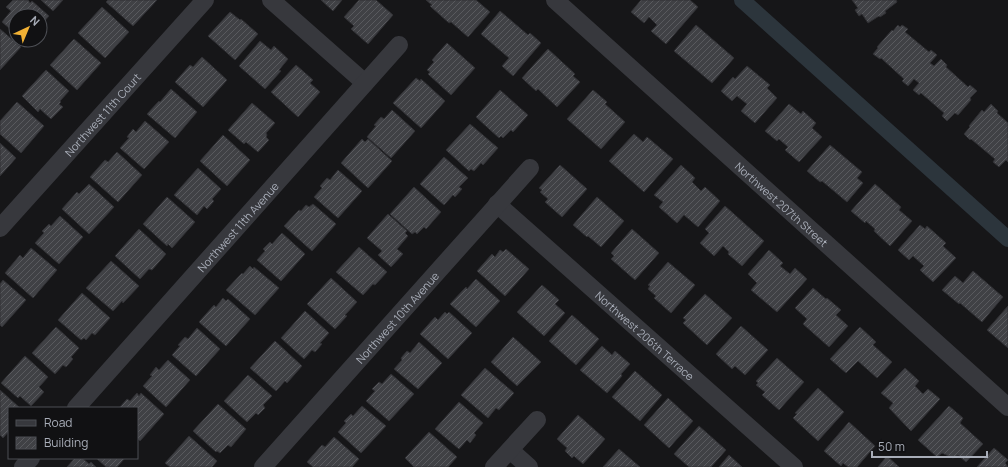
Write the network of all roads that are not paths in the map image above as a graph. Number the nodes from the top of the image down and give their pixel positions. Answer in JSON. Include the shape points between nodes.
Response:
{"nodes":[{"id":1,"x":205,"y":0,"type":"edge"},
{"id":2,"x":271,"y":0,"type":"edge"},
{"id":3,"x":555,"y":0,"type":"edge"},
{"id":4,"x":399,"y":45,"type":"dead end"},
{"id":5,"x":365,"y":84,"type":"junction"},
{"id":6,"x":530,"y":168,"type":"dead end"},
{"id":7,"x":497,"y":204,"type":"junction"},
{"id":8,"x":0,"y":228,"type":"edge"},
{"id":9,"x":77,"y":407,"type":"edge"},
{"id":10,"x":1008,"y":407,"type":"edge"},
{"id":11,"x":537,"y":420,"type":"dead end"},
{"id":12,"x":510,"y":450,"type":"junction"},
{"id":13,"x":30,"y":459,"type":"edge"},
{"id":14,"x":23,"y":467,"type":"edge"},
{"id":15,"x":263,"y":467,"type":"edge"},
{"id":16,"x":494,"y":467,"type":"edge"},
{"id":17,"x":529,"y":467,"type":"edge"},
{"id":18,"x":794,"y":467,"type":"edge"}],
"edges":[{"from":1,"to":8,"type":"street","name":"Northwest 11th Court"},
{"from":2,"to":5,"type":"street"},
{"from":3,"to":10,"type":"street","name":"Northwest 207th Street"},
{"from":4,"to":5,"type":"street","name":"Northwest 11th Avenue"},
{"from":5,"to":9,"type":"street","name":"Northwest 11th Avenue"},
{"from":6,"to":7,"type":"street","name":"Northwest 10th Avenue"},
{"from":7,"to":15,"type":"street","name":"Northwest 10th Avenue"},
{"from":7,"to":18,"type":"street","name":"Northwest 206th Terrace"},
{"from":11,"to":12,"type":"street"},
{"from":12,"to":16,"type":"street"},
{"from":12,"to":17,"type":"street"},
{"from":13,"to":14,"type":"street"}]}
